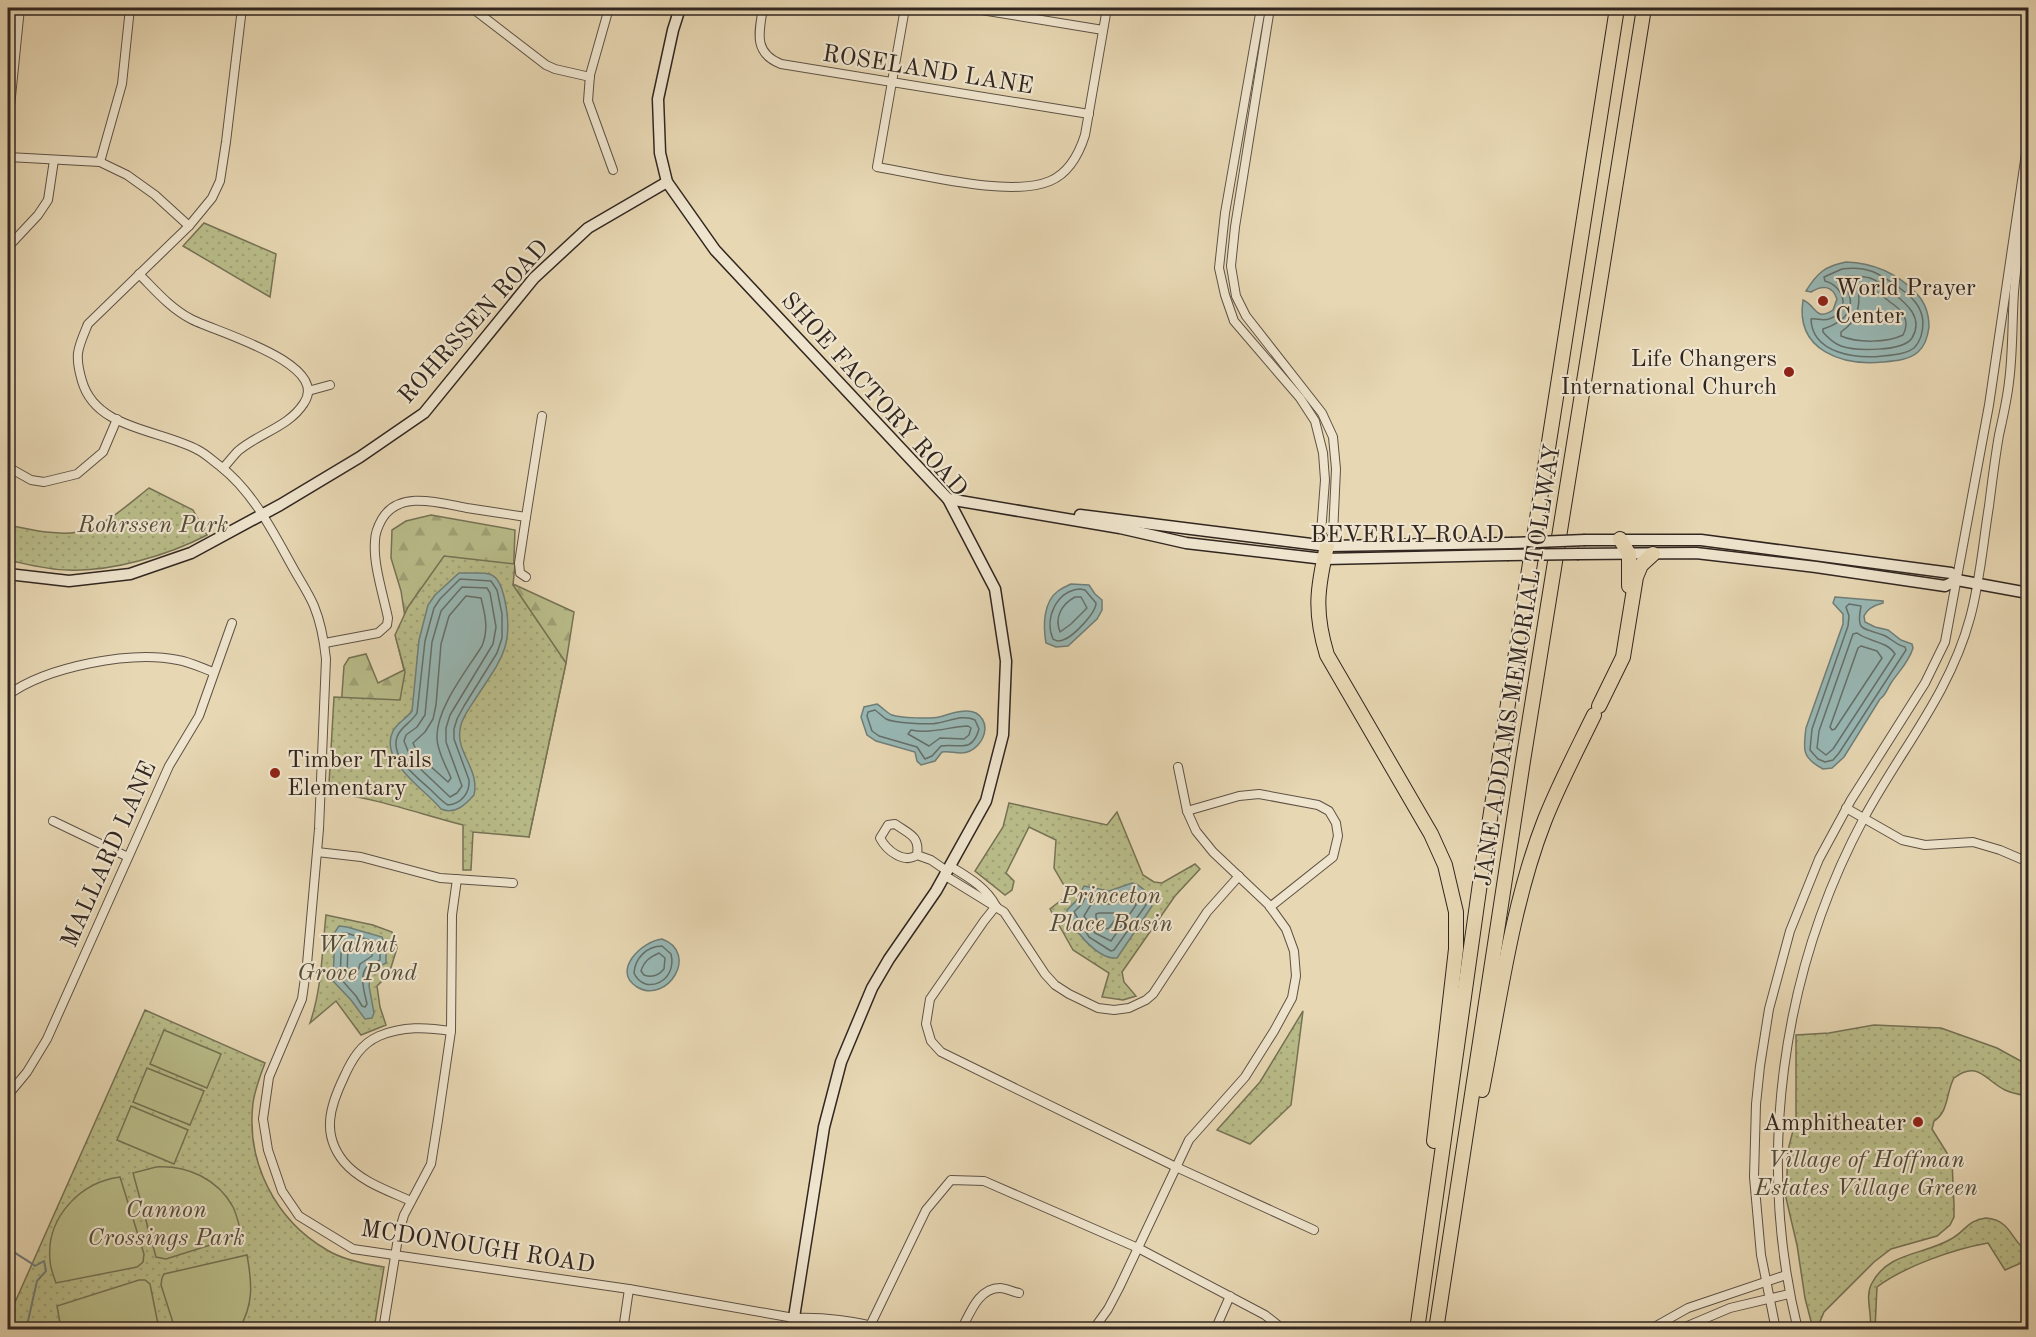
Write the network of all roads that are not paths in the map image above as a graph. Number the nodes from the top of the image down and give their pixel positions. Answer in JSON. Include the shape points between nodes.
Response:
{"nodes":[{"id":1,"x":20,"y":8,"type":"edge"},
{"id":2,"x":129,"y":8,"type":"edge"},
{"id":3,"x":242,"y":8,"type":"edge"},
{"id":4,"x":472,"y":8,"type":"edge"},
{"id":5,"x":609,"y":8,"type":"edge"},
{"id":6,"x":680,"y":8,"type":"edge"},
{"id":7,"x":763,"y":8,"type":"edge"},
{"id":8,"x":905,"y":8,"type":"edge"},
{"id":9,"x":969,"y":8,"type":"edge"},
{"id":10,"x":1107,"y":8,"type":"edge"},
{"id":11,"x":1261,"y":8,"type":"edge"},
{"id":12,"x":1270,"y":8,"type":"edge"},
{"id":13,"x":1617,"y":8,"type":"edge"},
{"id":14,"x":1644,"y":8,"type":"edge"},
{"id":15,"x":1103,"y":30,"type":"junction"},
{"id":16,"x":590,"y":77,"type":"junction"},
{"id":17,"x":892,"y":83,"type":"junction"},
{"id":18,"x":1089,"y":114,"type":"junction"},
{"id":19,"x":8,"y":126,"type":"edge"},
{"id":20,"x":2028,"y":140,"type":"edge"},
{"id":21,"x":8,"y":158,"type":"edge"},
{"id":22,"x":54,"y":160,"type":"junction"},
{"id":23,"x":100,"y":162,"type":"junction"},
{"id":24,"x":613,"y":170,"type":"dead end"},
{"id":25,"x":667,"y":182,"type":"junction"},
{"id":26,"x":2028,"y":186,"type":"edge"},
{"id":27,"x":189,"y":226,"type":"junction"},
{"id":28,"x":8,"y":247,"type":"edge"},
{"id":29,"x":139,"y":274,"type":"junction"},
{"id":30,"x":1234,"y":285,"type":"junction"},
{"id":31,"x":1223,"y":287,"type":"junction"},
{"id":32,"x":330,"y":385,"type":"dead end"},
{"id":33,"x":308,"y":391,"type":"junction"},
{"id":34,"x":542,"y":416,"type":"dead end"},
{"id":35,"x":117,"y":420,"type":"junction"},
{"id":36,"x":8,"y":467,"type":"edge"},
{"id":37,"x":223,"y":468,"type":"junction"},
{"id":38,"x":948,"y":499,"type":"junction"},
{"id":39,"x":263,"y":514,"type":"junction"},
{"id":40,"x":526,"y":517,"type":"junction"},
{"id":41,"x":1620,"y":540,"type":"junction"},
{"id":42,"x":1326,"y":553,"type":"junction"},
{"id":43,"x":1629,"y":554,"type":"junction"},
{"id":44,"x":1653,"y":554,"type":"junction"},
{"id":45,"x":8,"y":574,"type":"edge"},
{"id":46,"x":526,"y":577,"type":"dead end"},
{"id":47,"x":1957,"y":580,"type":"junction"},
{"id":48,"x":1977,"y":584,"type":"junction"},
{"id":49,"x":2028,"y":593,"type":"edge"},
{"id":50,"x":1630,"y":620,"type":"junction"},
{"id":51,"x":232,"y":623,"type":"dead end"},
{"id":52,"x":325,"y":643,"type":"junction"},
{"id":53,"x":213,"y":672,"type":"junction"},
{"id":54,"x":9,"y":692,"type":"edge"},
{"id":55,"x":1178,"y":767,"type":"dead end"},
{"id":56,"x":1846,"y":808,"type":"junction"},
{"id":57,"x":1187,"y":811,"type":"junction"},
{"id":58,"x":1864,"y":818,"type":"junction"},
{"id":59,"x":52,"y":820,"type":"dead end"},
{"id":60,"x":317,"y":852,"type":"junction"},
{"id":61,"x":917,"y":855,"type":"junction"},
{"id":62,"x":128,"y":857,"type":"junction"},
{"id":63,"x":2028,"y":862,"type":"edge"},
{"id":64,"x":947,"y":870,"type":"junction"},
{"id":65,"x":1239,"y":876,"type":"junction"},
{"id":66,"x":457,"y":879,"type":"junction"},
{"id":67,"x":513,"y":883,"type":"dead end"},
{"id":68,"x":996,"y":906,"type":"junction"},
{"id":69,"x":1270,"y":907,"type":"junction"},
{"id":70,"x":451,"y":1032,"type":"junction"},
{"id":71,"x":8,"y":1095,"type":"edge"},
{"id":72,"x":1176,"y":1167,"type":"junction"},
{"id":73,"x":411,"y":1201,"type":"junction"},
{"id":74,"x":1314,"y":1230,"type":"dead end"},
{"id":75,"x":1138,"y":1248,"type":"junction"},
{"id":76,"x":395,"y":1255,"type":"junction"},
{"id":77,"x":1786,"y":1275,"type":"junction"},
{"id":78,"x":1765,"y":1282,"type":"junction"},
{"id":79,"x":629,"y":1289,"type":"junction"},
{"id":80,"x":1442,"y":1292,"type":"junction"},
{"id":81,"x":1019,"y":1293,"type":"dead end"},
{"id":82,"x":1789,"y":1294,"type":"junction"},
{"id":83,"x":1230,"y":1296,"type":"junction"},
{"id":84,"x":1768,"y":1299,"type":"junction"},
{"id":85,"x":793,"y":1324,"type":"edge"},
{"id":86,"x":869,"y":1327,"type":"edge"},
{"id":87,"x":383,"y":1329,"type":"edge"},
{"id":88,"x":623,"y":1329,"type":"edge"},
{"id":89,"x":884,"y":1329,"type":"edge"},
{"id":90,"x":962,"y":1329,"type":"edge"},
{"id":91,"x":1095,"y":1329,"type":"edge"},
{"id":92,"x":1215,"y":1329,"type":"edge"},
{"id":93,"x":1284,"y":1329,"type":"edge"},
{"id":94,"x":1415,"y":1329,"type":"edge"},
{"id":95,"x":1436,"y":1329,"type":"edge"},
{"id":96,"x":1649,"y":1329,"type":"edge"},
{"id":97,"x":1678,"y":1329,"type":"edge"},
{"id":98,"x":1776,"y":1329,"type":"edge"},
{"id":99,"x":1798,"y":1329,"type":"edge"}],
"edges":[{"from":1,"to":19,"type":"street"},
{"from":2,"to":23,"type":"street","via":[[122,84]]},
{"from":3,"to":27,"type":"street","name":"MCDONOUGH ROAD","via":[[219,181],[212,198]]},
{"from":4,"to":16,"type":"street","via":[[546,65]]},
{"from":5,"to":16,"type":"street"},
{"from":6,"to":25,"type":"street","name":"SHOE FACTORY ROAD","via":[[658,99],[660,153]]},
{"from":7,"to":17,"type":"street","name":"ROSELAND LANE","via":[[760,38],[764,54],[773,61]]},
{"from":8,"to":17,"type":"street"},
{"from":9,"to":15,"type":"street"},
{"from":10,"to":15,"type":"street"},
{"from":11,"to":31,"type":"street","via":[[1220,241]]},
{"from":12,"to":30,"type":"street","via":[[1235,227],[1231,266]]},
{"from":13,"to":94,"type":"highway","name":"JANE ADDAMS MEMORIAL TOLLWAY","via":[[1481,876]]},
{"from":14,"to":80,"type":"highway","name":"JANE ADDAMS MEMORIAL TOLLWAY"},
{"from":15,"to":18,"type":"street"},
{"from":16,"to":24,"type":"street","via":[[588,101]]},
{"from":17,"to":18,"type":"street","name":"ROSELAND LANE"},
{"from":17,"to":18,"type":"street","via":[[877,167],[985,185],[1025,186],[1057,177],[1072,164],[1082,146]]},
{"from":20,"to":47,"type":"street","via":[[1989,405]]},
{"from":21,"to":22,"type":"street"},
{"from":22,"to":23,"type":"street"},
{"from":22,"to":28,"type":"street","via":[[48,200]]},
{"from":23,"to":27,"type":"street","via":[[136,181]]},
{"from":25,"to":38,"type":"street","name":"SHOE FACTORY ROAD","via":[[715,250]]},
{"from":25,"to":39,"type":"street","name":"ROHRSSEN ROAD","via":[[588,228],[534,278],[424,413],[360,457]]},
{"from":26,"to":48,"type":"street","via":[[2017,260],[2010,377]]},
{"from":27,"to":29,"type":"street","name":"MCDONOUGH ROAD"},
{"from":29,"to":33,"type":"street","via":[[189,318],[254,343],[298,370],[308,383]]},
{"from":29,"to":35,"type":"street","name":"MCDONOUGH ROAD","via":[[88,324],[79,345],[77,363],[84,388],[96,406]]},
{"from":30,"to":31,"type":"street"},
{"from":30,"to":42,"type":"street","via":[[1246,316],[1322,413],[1333,437],[1334,524]]},
{"from":31,"to":42,"type":"street","via":[[1234,321],[1315,421],[1323,453],[1321,533]]},
{"from":32,"to":33,"type":"street"},
{"from":33,"to":37,"type":"street","via":[[307,400],[288,420],[238,451]]},
{"from":34,"to":40,"type":"street"},
{"from":35,"to":36,"type":"street","via":[[103,452],[77,474],[45,482],[31,480]]},
{"from":35,"to":37,"type":"street","name":"MCDONOUGH ROAD","via":[[198,450]]},
{"from":37,"to":39,"type":"street","name":"MCDONOUGH ROAD"},
{"from":38,"to":42,"type":"street","name":"BEVERLY ROAD"},
{"from":38,"to":64,"type":"street","name":"SHOE FACTORY ROAD","via":[[995,589],[1006,661],[1003,735],[986,801]]},
{"from":39,"to":45,"type":"street","name":"ROHRSSEN ROAD","via":[[191,553],[130,574],[69,581]]},
{"from":39,"to":52,"type":"street","name":"MCDONOUGH ROAD","via":[[314,605]]},
{"from":40,"to":46,"type":"street","via":[[519,562],[520,573]]},
{"from":40,"to":52,"type":"street","via":[[425,501],[394,506],[385,514],[375,538],[387,625],[378,633]]},
{"from":41,"to":42,"type":"street","name":"BEVERLY ROAD","bridge":true},
{"from":41,"to":43,"type":"highway"},
{"from":41,"to":47,"type":"street","name":"BEVERLY ROAD","via":[[1701,540],[1762,547],[1950,573]]},
{"from":42,"to":43,"type":"street","name":"BEVERLY ROAD","bridge":true},
{"from":42,"to":94,"type":"highway","via":[[1317,606],[1327,655],[1431,834],[1445,865],[1456,912],[1456,949]]},
{"from":43,"to":44,"type":"street","name":"BEVERLY ROAD"},
{"from":43,"to":50,"type":"highway"},
{"from":44,"to":47,"type":"street","name":"BEVERLY ROAD","via":[[1696,553],[1946,586]]},
{"from":44,"to":50,"type":"highway","via":[[1641,565],[1636,577]]},
{"from":47,"to":48,"type":"street","name":"BEVERLY ROAD"},
{"from":47,"to":56,"type":"street","via":[[1948,634],[1939,656]]},
{"from":48,"to":49,"type":"street","name":"BEVERLY ROAD"},
{"from":48,"to":58,"type":"street","via":[[1957,658],[1941,692]]},
{"from":50,"to":80,"type":"highway","via":[[1623,657],[1544,822],[1527,873]]},
{"from":51,"to":53,"type":"street","name":"MALLARD LANE"},
{"from":52,"to":60,"type":"street","name":"MCDONOUGH ROAD"},
{"from":53,"to":54,"type":"street","via":[[178,660],[146,657],[92,662],[58,670]]},
{"from":53,"to":62,"type":"street","name":"MALLARD LANE","via":[[199,716],[169,766]]},
{"from":55,"to":57,"type":"street"},
{"from":56,"to":58,"type":"street"},
{"from":56,"to":78,"type":"street","via":[[1819,859],[1790,931],[1764,1036],[1754,1143],[1756,1212]]},
{"from":57,"to":65,"type":"street","via":[[1196,831]]},
{"from":57,"to":69,"type":"street","via":[[1259,794],[1318,805],[1329,811],[1338,836],[1333,857]]},
{"from":58,"to":63,"type":"street","via":[[1902,840],[1925,845],[1973,842]]},
{"from":58,"to":77,"type":"street","via":[[1823,911],[1789,1032],[1778,1156]]},
{"from":59,"to":62,"type":"street"},
{"from":60,"to":66,"type":"street","via":[[361,857]]},
{"from":60,"to":76,"type":"street","name":"MCDONOUGH ROAD","via":[[302,999],[269,1077],[263,1119],[268,1150],[282,1191],[299,1216],[353,1249]]},
{"from":61,"to":61,"type":"street","via":[[903,859],[883,844],[880,838],[888,825],[895,824],[916,840]]},
{"from":61,"to":64,"type":"street"},
{"from":62,"to":71,"type":"street","name":"MALLARD LANE","via":[[47,1039]]},
{"from":64,"to":68,"type":"street"},
{"from":64,"to":85,"type":"street","name":"SHOE FACTORY ROAD","via":[[872,988],[841,1062],[824,1127]]},
{"from":65,"to":68,"type":"street","via":[[1207,912],[1153,994],[1127,1009],[1098,1008],[1055,985]]},
{"from":65,"to":69,"type":"street"},
{"from":66,"to":67,"type":"street"},
{"from":66,"to":70,"type":"street","via":[[452,915]]},
{"from":68,"to":72,"type":"street","via":[[930,999],[926,1024],[931,1041],[941,1052]]},
{"from":69,"to":72,"type":"street","via":[[1286,929],[1294,951],[1296,976],[1292,998],[1245,1077],[1189,1140]]},
{"from":70,"to":73,"type":"street","via":[[431,1164]]},
{"from":70,"to":73,"type":"street","via":[[427,1027],[378,1036],[352,1060],[333,1101],[330,1133],[345,1164],[364,1179]]},
{"from":72,"to":74,"type":"street"},
{"from":72,"to":75,"type":"street"},
{"from":73,"to":76,"type":"street"},
{"from":75,"to":83,"type":"street"},
{"from":75,"to":86,"type":"street","via":[[984,1180],[951,1180],[926,1210]]},
{"from":75,"to":91,"type":"street"},
{"from":76,"to":79,"type":"street","name":"MCDONOUGH ROAD"},
{"from":76,"to":87,"type":"street"},
{"from":77,"to":78,"type":"street"},
{"from":77,"to":82,"type":"street"},
{"from":78,"to":84,"type":"street"},
{"from":78,"to":96,"type":"street","via":[[1688,1308]]},
{"from":79,"to":85,"type":"street","name":"MCDONOUGH ROAD"},
{"from":79,"to":88,"type":"street"},
{"from":80,"to":95,"type":"highway","name":"JANE ADDAMS MEMORIAL TOLLWAY"},
{"from":81,"to":90,"type":"street","via":[[1000,1288],[987,1291]]},
{"from":82,"to":84,"type":"street"},
{"from":82,"to":99,"type":"street"},
{"from":83,"to":92,"type":"street"},
{"from":83,"to":93,"type":"street"},
{"from":84,"to":97,"type":"street","via":[[1730,1308]]},
{"from":84,"to":98,"type":"street"},
{"from":85,"to":86,"type":"street","name":"MCDONOUGH ROAD","via":[[808,1318]]},
{"from":86,"to":89,"type":"street","name":"MCDONOUGH ROAD"}]}
